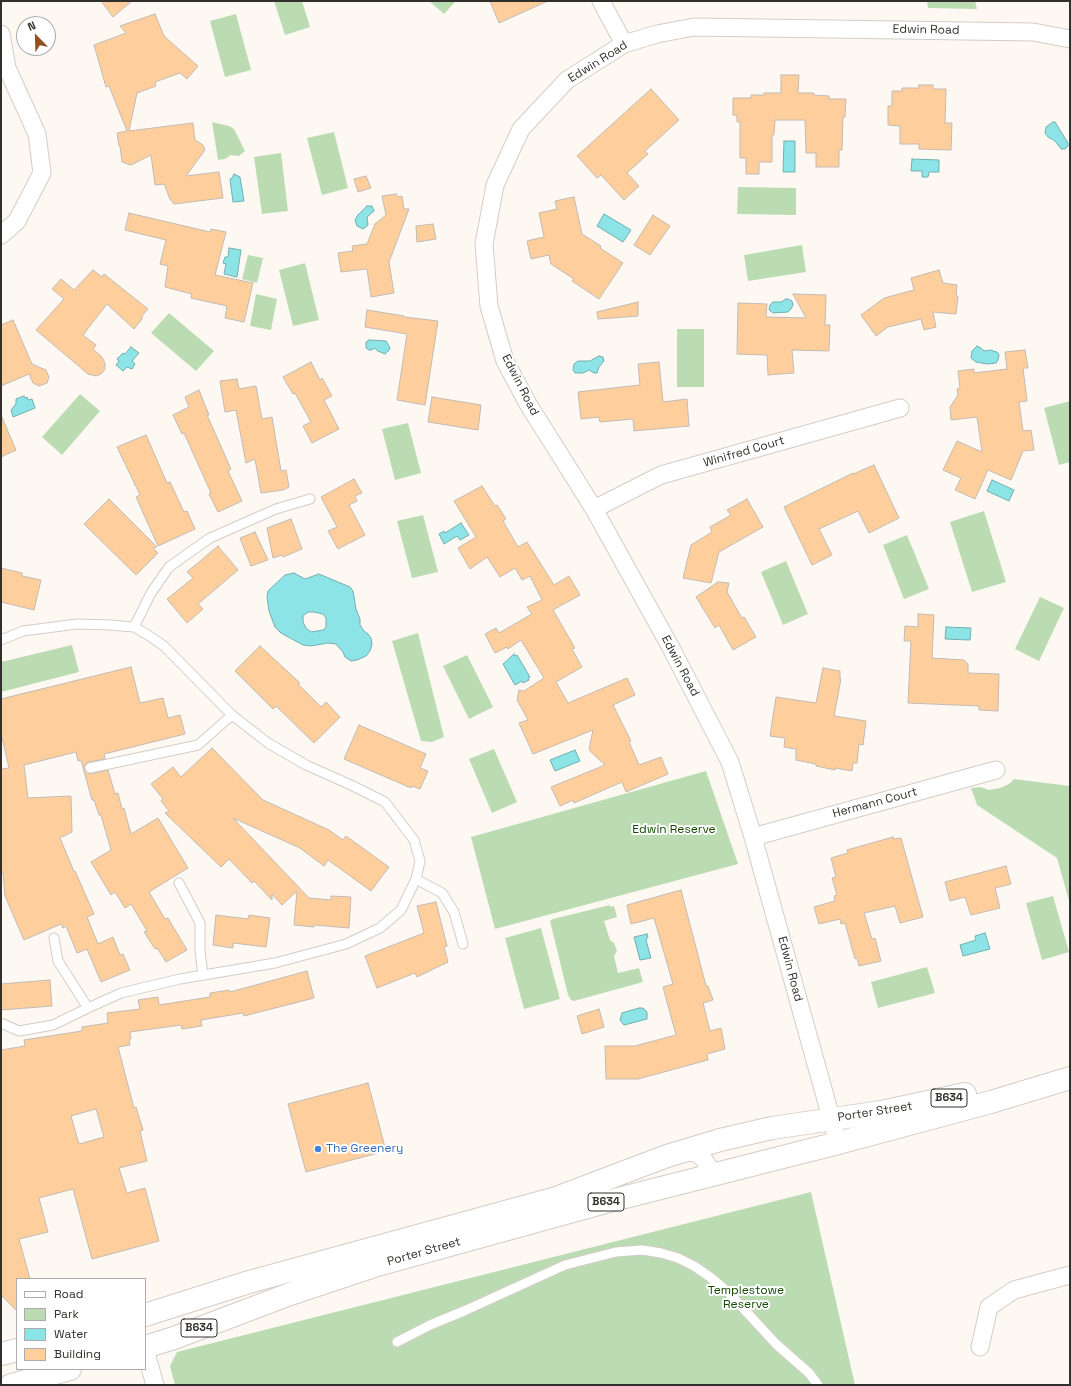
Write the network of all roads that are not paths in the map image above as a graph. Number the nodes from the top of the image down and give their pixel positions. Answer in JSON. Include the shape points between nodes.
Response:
{"nodes":[{"id":1,"x":601,"y":1,"type":"edge"},
{"id":2,"x":1,"y":34,"type":"edge"},
{"id":3,"x":1070,"y":40,"type":"edge"},
{"id":4,"x":624,"y":44,"type":"junction"},
{"id":5,"x":1,"y":235,"type":"edge"},
{"id":6,"x":900,"y":408,"type":"dead end"},
{"id":7,"x":310,"y":499,"type":"dead end"},
{"id":8,"x":594,"y":509,"type":"junction"},
{"id":9,"x":134,"y":628,"type":"junction"},
{"id":10,"x":1,"y":640,"type":"edge"},
{"id":11,"x":232,"y":715,"type":"junction"},
{"id":12,"x":90,"y":768,"type":"dead end"},
{"id":13,"x":996,"y":770,"type":"dead end"},
{"id":14,"x":753,"y":837,"type":"junction"},
{"id":15,"x":416,"y":879,"type":"junction"},
{"id":16,"x":180,"y":883,"type":"dead end"},
{"id":17,"x":54,"y":938,"type":"dead end"},
{"id":18,"x":464,"y":944,"type":"dead end"},
{"id":19,"x":203,"y":975,"type":"junction"},
{"id":20,"x":88,"y":1008,"type":"junction"},
{"id":21,"x":1,"y":1023,"type":"edge"},
{"id":22,"x":1070,"y":1070,"type":"edge"},
{"id":23,"x":1070,"y":1078,"type":"edge"},
{"id":24,"x":832,"y":1119,"type":"junction"},
{"id":25,"x":838,"y":1143,"type":"junction"},
{"id":26,"x":681,"y":1152,"type":"junction"},
{"id":27,"x":709,"y":1175,"type":"junction"},
{"id":28,"x":1070,"y":1275,"type":"edge"},
{"id":29,"x":146,"y":1315,"type":"edge"},
{"id":30,"x":397,"y":1342,"type":"dead end"},
{"id":31,"x":980,"y":1347,"type":"dead end"},
{"id":32,"x":146,"y":1348,"type":"edge"},
{"id":33,"x":16,"y":1350,"type":"edge"},
{"id":34,"x":146,"y":1352,"type":"edge"},
{"id":35,"x":1,"y":1354,"type":"edge"},
{"id":36,"x":66,"y":1370,"type":"edge"},
{"id":37,"x":78,"y":1370,"type":"edge"},
{"id":38,"x":10,"y":1385,"type":"edge"},
{"id":39,"x":48,"y":1385,"type":"edge"},
{"id":40,"x":155,"y":1385,"type":"edge"},
{"id":41,"x":818,"y":1385,"type":"edge"}],
"edges":[{"from":1,"to":4,"type":"street"},
{"from":2,"to":5,"type":"street","via":[[7,68],[37,134],[42,173],[17,221]]},
{"from":3,"to":4,"type":"street","name":"Edwin Road","via":[[1033,32],[694,27]]},
{"from":4,"to":8,"type":"street","name":"Edwin Road","via":[[567,80],[521,130],[495,185],[484,244],[488,306],[505,361],[528,404]]},
{"from":6,"to":8,"type":"street","name":"Winifred Court","via":[[661,475]]},
{"from":7,"to":9,"type":"lane","via":[[276,509],[210,538],[169,567],[151,593]]},
{"from":8,"to":14,"type":"street","name":"Edwin Road","via":[[670,646],[730,762]]},
{"from":9,"to":10,"type":"lane","via":[[77,624],[22,631]]},
{"from":9,"to":11,"type":"lane","via":[[164,646]]},
{"from":11,"to":12,"type":"lane","via":[[198,745]]},
{"from":11,"to":15,"type":"lane","via":[[268,743],[306,765],[385,802],[414,840],[420,861]]},
{"from":13,"to":14,"type":"street","name":"Hermann Court"},
{"from":14,"to":24,"type":"street","name":"Edwin Road"},
{"from":15,"to":18,"type":"lane","via":[[442,893],[454,912]]},
{"from":15,"to":19,"type":"lane","via":[[401,910],[380,928],[346,944],[275,963]]},
{"from":16,"to":19,"type":"lane","via":[[200,923]]},
{"from":17,"to":20,"type":"lane","via":[[58,961]]},
{"from":19,"to":20,"type":"lane","via":[[121,993]]},
{"from":20,"to":21,"type":"lane","via":[[53,1025],[19,1032]]},
{"from":22,"to":24,"type":"main road","name":"Porter Street","number":"B634","via":[[881,1112]]},
{"from":23,"to":25,"type":"main road","name":"Porter Street","number":"B634"},
{"from":24,"to":25,"type":"street","name":"Edwin Road"},
{"from":24,"to":26,"type":"main road","name":"Porter Street","number":"B634","via":[[772,1128]]},
{"from":25,"to":27,"type":"main road","name":"Porter Street","number":"B634"},
{"from":26,"to":27,"type":"street","via":[[696,1153],[703,1158],[708,1166]]},
{"from":26,"to":29,"type":"main road","name":"Porter Street","number":"B634","via":[[550,1199],[250,1282]]},
{"from":27,"to":32,"type":"main road","name":"Porter Street","number":"B634","via":[[363,1269]]},
{"from":28,"to":31,"type":"street","via":[[1014,1290],[989,1307]]},
{"from":30,"to":41,"type":"lane","via":[[565,1265],[616,1252],[642,1250],[678,1258],[710,1277],[729,1293]]},
{"from":33,"to":35,"type":"main road"},
{"from":34,"to":40,"type":"street"},
{"from":36,"to":38,"type":"main road"},
{"from":37,"to":39,"type":"main road"}]}
